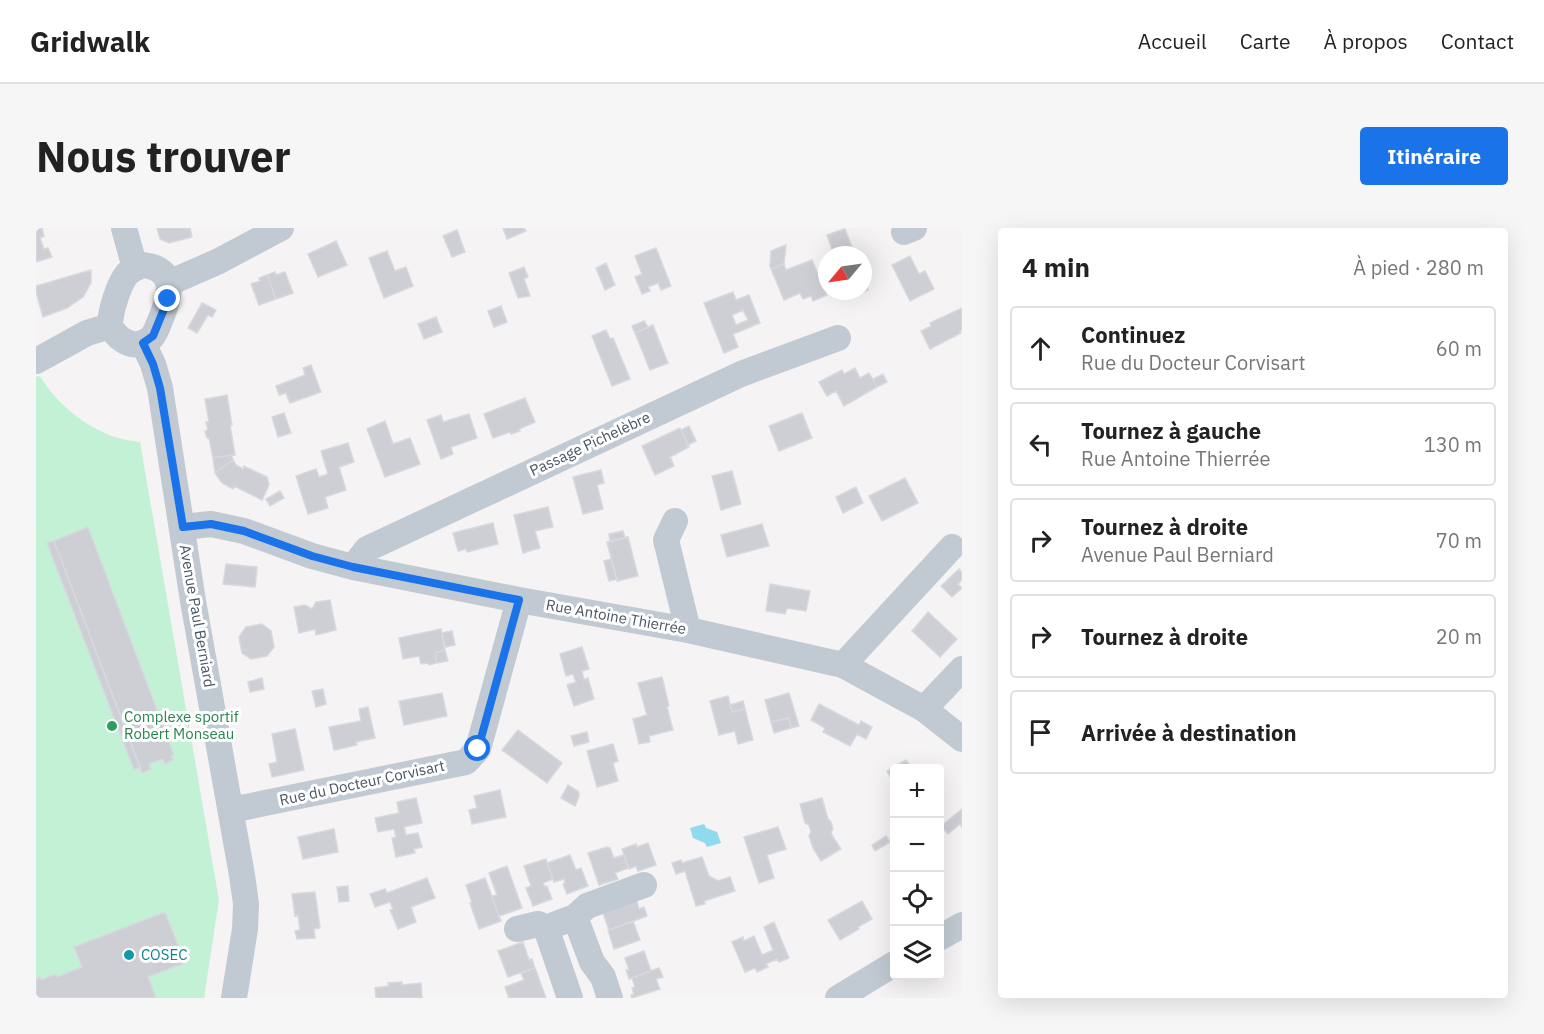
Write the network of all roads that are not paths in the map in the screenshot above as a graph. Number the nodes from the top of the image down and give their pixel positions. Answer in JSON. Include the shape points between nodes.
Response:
{"nodes":[{"id":1,"x":124,"y":228,"type":"edge"},
{"id":2,"x":281,"y":228,"type":"edge"},
{"id":3,"x":135,"y":268,"type":"junction"},
{"id":4,"x":169,"y":283,"type":"junction"},
{"id":5,"x":110,"y":326,"type":"junction"},
{"id":6,"x":838,"y":338,"type":"dead end"},
{"id":7,"x":143,"y":343,"type":"junction"},
{"id":8,"x":36,"y":361,"type":"edge"},
{"id":9,"x":675,"y":521,"type":"dead end"},
{"id":10,"x":183,"y":527,"type":"junction"},
{"id":11,"x":952,"y":547,"type":"dead end"},
{"id":12,"x":353,"y":567,"type":"junction"},
{"id":13,"x":519,"y":600,"type":"junction"},
{"id":14,"x":688,"y":630,"type":"junction"},
{"id":15,"x":843,"y":665,"type":"junction"},
{"id":16,"x":962,"y":669,"type":"edge"},
{"id":17,"x":924,"y":709,"type":"junction"},
{"id":18,"x":962,"y":739,"type":"edge"},
{"id":19,"x":231,"y":810,"type":"junction"},
{"id":20,"x":644,"y":885,"type":"dead end"},
{"id":21,"x":575,"y":917,"type":"junction"},
{"id":22,"x":962,"y":925,"type":"edge"},
{"id":23,"x":546,"y":928,"type":"junction"},
{"id":24,"x":517,"y":929,"type":"dead end"},
{"id":25,"x":944,"y":935,"type":"edge"},
{"id":26,"x":890,"y":966,"type":"edge"},
{"id":27,"x":234,"y":998,"type":"edge"},
{"id":28,"x":570,"y":998,"type":"edge"},
{"id":29,"x":610,"y":998,"type":"edge"},
{"id":30,"x":838,"y":998,"type":"edge"}],
"edges":[{"from":1,"to":3,"type":"street"},
{"from":2,"to":4,"type":"street"},
{"from":3,"to":4,"type":"street","via":[[155,267]]},
{"from":3,"to":5,"type":"street","via":[[122,283],[111,310]]},
{"from":4,"to":7,"type":"street","via":[[168,299],[157,328]]},
{"from":5,"to":7,"type":"street","via":[[128,344]]},
{"from":5,"to":8,"type":"street","via":[[87,333]]},
{"from":6,"to":12,"type":"street","name":"Passage Pichelèbre","via":[[741,374],[367,549]]},
{"from":7,"to":10,"type":"street","name":"Avenue Paul Berniard","via":[[160,388]]},
{"from":9,"to":14,"type":"street","via":[[666,540]]},
{"from":10,"to":12,"type":"street","name":"Rue Antoine Thierrée","via":[[211,524],[244,531]]},
{"from":10,"to":19,"type":"street","name":"Avenue Paul Berniard"},
{"from":11,"to":15,"type":"street"},
{"from":12,"to":13,"type":"street","name":"Rue Antoine Thierrée"},
{"from":13,"to":14,"type":"street","name":"Rue Antoine Thierrée"},
{"from":13,"to":19,"type":"street","name":"Rue du Docteur Corvisart","via":[[478,749],[466,762]]},
{"from":14,"to":15,"type":"street","name":"Rue Antoine Thierrée"},
{"from":15,"to":17,"type":"street","name":"Rue Antoine Thierrée"},
{"from":16,"to":17,"type":"street"},
{"from":17,"to":18,"type":"street","name":"Rue Antoine Thierrée"},
{"from":19,"to":27,"type":"street","name":"Avenue Paul Berniard","via":[[246,904]]},
{"from":20,"to":21,"type":"street","via":[[587,906]]},
{"from":21,"to":23,"type":"street"},
{"from":21,"to":29,"type":"street"},
{"from":22,"to":25,"type":"street"},
{"from":23,"to":24,"type":"street","via":[[538,924]]},
{"from":23,"to":28,"type":"street"},
{"from":26,"to":30,"type":"street"}]}
